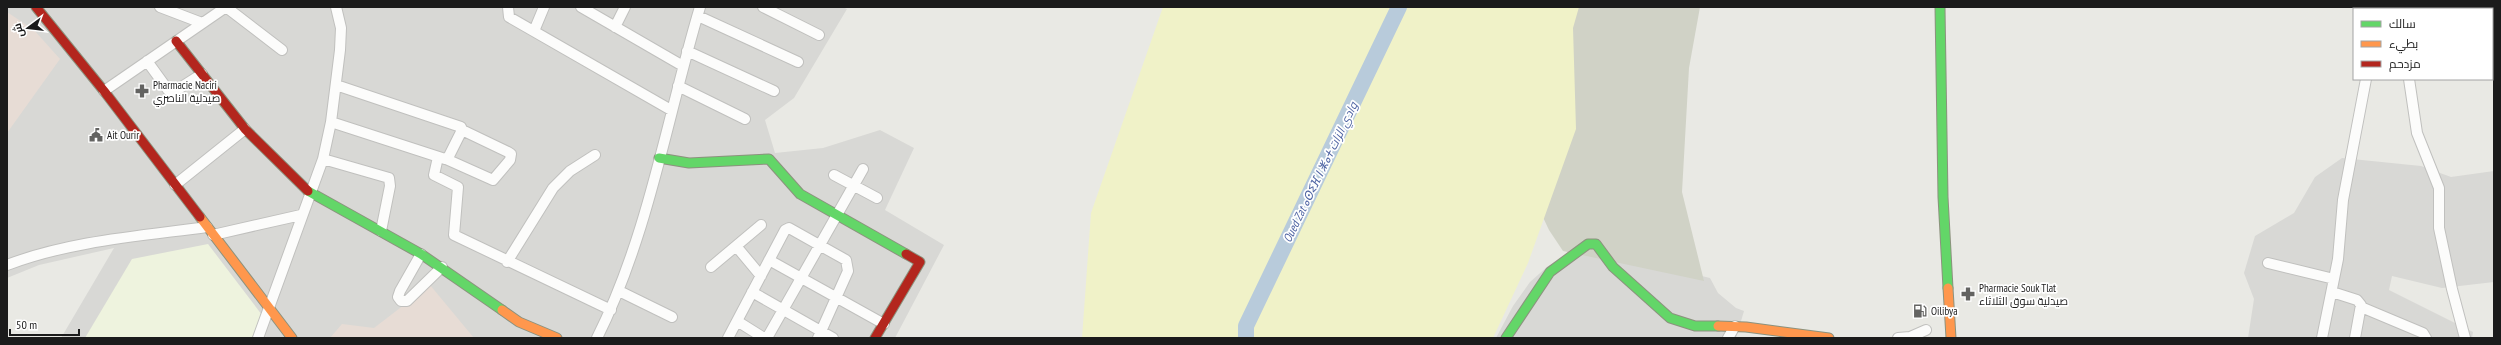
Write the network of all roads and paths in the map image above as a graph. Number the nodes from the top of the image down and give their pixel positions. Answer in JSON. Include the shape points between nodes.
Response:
{"nodes":[{"id":1,"x":36,"y":7,"type":"edge"},
{"id":2,"x":42,"y":7,"type":"edge"},
{"id":3,"x":160,"y":7,"type":"edge"},
{"id":4,"x":226,"y":7,"type":"edge"},
{"id":5,"x":336,"y":7,"type":"edge"},
{"id":6,"x":508,"y":7,"type":"edge"},
{"id":7,"x":544,"y":7,"type":"edge"},
{"id":8,"x":581,"y":7,"type":"edge"},
{"id":9,"x":625,"y":7,"type":"edge"},
{"id":10,"x":763,"y":7,"type":"edge"},
{"id":11,"x":1940,"y":7,"type":"edge"},
{"id":12,"x":698,"y":10,"type":"edge"},
{"id":13,"x":202,"y":23,"type":"junction"},
{"id":14,"x":49,"y":24,"type":"junction"},
{"id":15,"x":615,"y":27,"type":"junction"},
{"id":16,"x":534,"y":31,"type":"junction"},
{"id":17,"x":819,"y":35,"type":"dead end"},
{"id":18,"x":176,"y":41,"type":"junction"},
{"id":19,"x":282,"y":50,"type":"dead end"},
{"id":20,"x":687,"y":50,"type":"junction"},
{"id":21,"x":147,"y":61,"type":"junction"},
{"id":22,"x":798,"y":62,"type":"dead end"},
{"id":23,"x":683,"y":66,"type":"junction"},
{"id":24,"x":202,"y":74,"type":"junction"},
{"id":25,"x":2366,"y":80,"type":"edge"},
{"id":26,"x":2409,"y":80,"type":"edge"},
{"id":27,"x":336,"y":85,"type":"junction"},
{"id":28,"x":678,"y":86,"type":"junction"},
{"id":29,"x":104,"y":91,"type":"junction"},
{"id":30,"x":774,"y":91,"type":"dead end"},
{"id":31,"x":672,"y":110,"type":"junction"},
{"id":32,"x":745,"y":119,"type":"dead end"},
{"id":33,"x":331,"y":122,"type":"junction"},
{"id":34,"x":245,"y":129,"type":"junction"},
{"id":35,"x":462,"y":130,"type":"junction"},
{"id":36,"x":595,"y":155,"type":"dead end"},
{"id":37,"x":442,"y":158,"type":"junction"},
{"id":38,"x":659,"y":158,"type":"junction"},
{"id":39,"x":323,"y":159,"type":"junction"},
{"id":40,"x":863,"y":169,"type":"dead end"},
{"id":41,"x":834,"y":175,"type":"dead end"},
{"id":42,"x":175,"y":185,"type":"junction"},
{"id":43,"x":853,"y":185,"type":"junction"},
{"id":44,"x":311,"y":192,"type":"junction"},
{"id":45,"x":877,"y":198,"type":"dead end"},
{"id":46,"x":301,"y":215,"type":"junction"},
{"id":47,"x":835,"y":215,"type":"junction"},
{"id":48,"x":761,"y":225,"type":"dead end"},
{"id":49,"x":210,"y":231,"type":"junction"},
{"id":50,"x":380,"y":231,"type":"junction"},
{"id":51,"x":818,"y":245,"type":"junction"},
{"id":52,"x":736,"y":246,"type":"junction"},
{"id":53,"x":421,"y":254,"type":"junction"},
{"id":54,"x":769,"y":260,"type":"junction"},
{"id":55,"x":507,"y":262,"type":"junction"},
{"id":56,"x":2268,"y":263,"type":"dead end"},
{"id":57,"x":7,"y":265,"type":"edge"},
{"id":58,"x":442,"y":267,"type":"junction"},
{"id":59,"x":711,"y":267,"type":"dead end"},
{"id":60,"x":761,"y":276,"type":"junction"},
{"id":61,"x":800,"y":278,"type":"junction"},
{"id":62,"x":2334,"y":279,"type":"junction"},
{"id":63,"x":620,"y":291,"type":"junction"},
{"id":64,"x":752,"y":292,"type":"junction"},
{"id":65,"x":2332,"y":292,"type":"junction"},
{"id":66,"x":836,"y":299,"type":"junction"},
{"id":67,"x":269,"y":308,"type":"junction"},
{"id":68,"x":2361,"y":308,"type":"junction"},
{"id":69,"x":611,"y":310,"type":"junction"},
{"id":70,"x":782,"y":310,"type":"junction"},
{"id":71,"x":672,"y":317,"type":"dead end"},
{"id":72,"x":737,"y":321,"type":"junction"},
{"id":73,"x":884,"y":324,"type":"junction"},
{"id":74,"x":1735,"y":326,"type":"junction"},
{"id":75,"x":1926,"y":330,"type":"dead end"},
{"id":76,"x":819,"y":335,"type":"edge"},
{"id":77,"x":258,"y":338,"type":"edge"},
{"id":78,"x":292,"y":338,"type":"edge"},
{"id":79,"x":557,"y":338,"type":"edge"},
{"id":80,"x":598,"y":338,"type":"edge"},
{"id":81,"x":728,"y":338,"type":"edge"},
{"id":82,"x":766,"y":338,"type":"edge"},
{"id":83,"x":833,"y":338,"type":"edge"},
{"id":84,"x":875,"y":338,"type":"edge"},
{"id":85,"x":1506,"y":338,"type":"edge"},
{"id":86,"x":1728,"y":338,"type":"edge"},
{"id":87,"x":1829,"y":338,"type":"edge"},
{"id":88,"x":1898,"y":338,"type":"edge"},
{"id":89,"x":1951,"y":338,"type":"edge"},
{"id":90,"x":2322,"y":338,"type":"edge"},
{"id":91,"x":2355,"y":338,"type":"edge"},
{"id":92,"x":2426,"y":338,"type":"edge"},
{"id":93,"x":2465,"y":338,"type":"edge"}],
"edges":[{"from":1,"to":14,"type":"street"},
{"from":2,"to":14,"type":"street"},
{"from":3,"to":13,"type":"street"},
{"from":4,"to":13,"type":"street"},
{"from":4,"to":19,"type":"street"},
{"from":5,"to":27,"type":"street","via":[[341,28]]},
{"from":6,"to":16,"type":"street","via":[[509,17]]},
{"from":7,"to":16,"type":"street"},
{"from":8,"to":15,"type":"street"},
{"from":9,"to":15,"type":"street"},
{"from":10,"to":17,"type":"street"},
{"from":11,"to":89,"type":"street","via":[[1943,197]]},
{"from":12,"to":20,"type":"street"},
{"from":12,"to":22,"type":"street"},
{"from":13,"to":18,"type":"street"},
{"from":14,"to":29,"type":"street"},
{"from":15,"to":23,"type":"street"},
{"from":16,"to":31,"type":"street"},
{"from":18,"to":21,"type":"street"},
{"from":18,"to":24,"type":"street"},
{"from":20,"to":23,"type":"street"},
{"from":20,"to":30,"type":"street"},
{"from":21,"to":24,"type":"street","via":[[172,93]]},
{"from":21,"to":29,"type":"street"},
{"from":23,"to":28,"type":"street"},
{"from":24,"to":34,"type":"street"},
{"from":25,"to":62,"type":"street","via":[[2343,200]]},
{"from":26,"to":93,"type":"street","via":[[2417,133],[2439,188],[2439,228]]},
{"from":27,"to":33,"type":"street"},
{"from":27,"to":35,"type":"street","via":[[461,127]]},
{"from":28,"to":31,"type":"street"},
{"from":28,"to":32,"type":"street"},
{"from":29,"to":42,"type":"street"},
{"from":31,"to":38,"type":"street"},
{"from":33,"to":37,"type":"street"},
{"from":33,"to":39,"type":"street"},
{"from":34,"to":42,"type":"street"},
{"from":34,"to":44,"type":"street","via":[[293,178]]},
{"from":35,"to":37,"type":"street"},
{"from":35,"to":37,"type":"street","via":[[508,152],[511,154],[510,160],[493,180]]},
{"from":36,"to":55,"type":"street","via":[[570,171],[553,188]]},
{"from":37,"to":55,"type":"street","via":[[434,175],[458,187],[454,235]]},
{"from":38,"to":47,"type":"street","via":[[689,163],[769,159],[800,194]]},
{"from":38,"to":63,"type":"street","via":[[646,211]]},
{"from":39,"to":44,"type":"street"},
{"from":39,"to":50,"type":"street","via":[[388,178],[390,186]]},
{"from":40,"to":43,"type":"street"},
{"from":41,"to":43,"type":"street"},
{"from":42,"to":49,"type":"street"},
{"from":43,"to":45,"type":"street"},
{"from":43,"to":47,"type":"street"},
{"from":44,"to":46,"type":"street"},
{"from":44,"to":50,"type":"street"},
{"from":46,"to":49,"type":"street"},
{"from":46,"to":67,"type":"street"},
{"from":47,"to":51,"type":"street"},
{"from":47,"to":73,"type":"street","via":[[920,262]]},
{"from":48,"to":52,"type":"street"},
{"from":49,"to":57,"type":"street","via":[[62,248],[37,253]]},
{"from":49,"to":67,"type":"street"},
{"from":50,"to":53,"type":"street"},
{"from":51,"to":54,"type":"street","via":[[787,228]]},
{"from":51,"to":61,"type":"street"},
{"from":51,"to":66,"type":"street","via":[[846,260],[848,265]]},
{"from":52,"to":59,"type":"street"},
{"from":52,"to":60,"type":"street"},
{"from":53,"to":58,"type":"street"},
{"from":53,"to":58,"type":"street","via":[[400,291],[398,297],[401,301],[407,301]]},
{"from":54,"to":60,"type":"street"},
{"from":54,"to":61,"type":"street"},
{"from":55,"to":69,"type":"street"},
{"from":56,"to":62,"type":"street"},
{"from":58,"to":79,"type":"street","via":[[519,322]]},
{"from":60,"to":64,"type":"street"},
{"from":61,"to":66,"type":"street"},
{"from":61,"to":70,"type":"street"},
{"from":62,"to":65,"type":"street"},
{"from":63,"to":69,"type":"street"},
{"from":63,"to":71,"type":"street"},
{"from":64,"to":70,"type":"street"},
{"from":64,"to":72,"type":"street"},
{"from":65,"to":68,"type":"street","via":[[2357,300]]},
{"from":65,"to":90,"type":"street"},
{"from":66,"to":73,"type":"street"},
{"from":66,"to":76,"type":"street"},
{"from":67,"to":77,"type":"street"},
{"from":67,"to":78,"type":"street"},
{"from":68,"to":91,"type":"street"},
{"from":68,"to":92,"type":"street","via":[[2423,333]]},
{"from":69,"to":80,"type":"street"},
{"from":70,"to":76,"type":"street"},
{"from":70,"to":82,"type":"street"},
{"from":72,"to":81,"type":"street"},
{"from":72,"to":82,"type":"street"},
{"from":73,"to":84,"type":"street"},
{"from":74,"to":85,"type":"street","via":[[1695,326],[1670,318],[1613,267],[1596,244],[1588,244],[1550,272]]},
{"from":74,"to":86,"type":"street"},
{"from":74,"to":87,"type":"street"},
{"from":75,"to":88,"type":"street"},
{"from":76,"to":83,"type":"street"}]}
